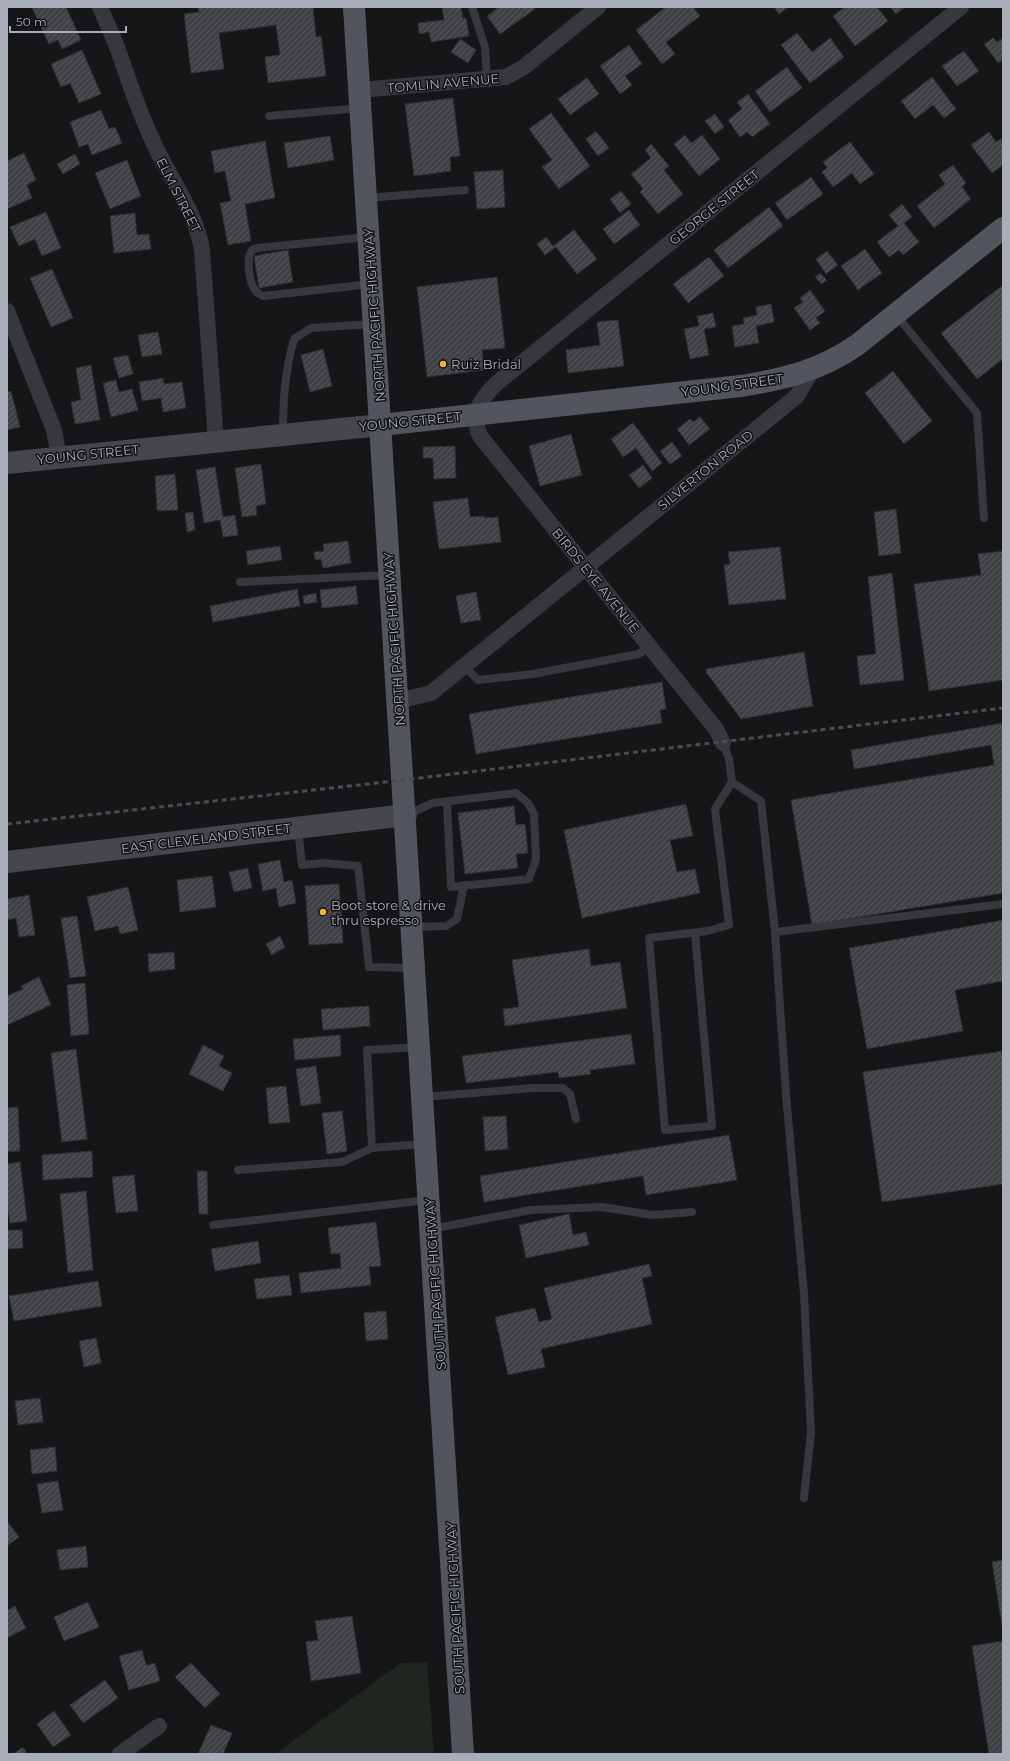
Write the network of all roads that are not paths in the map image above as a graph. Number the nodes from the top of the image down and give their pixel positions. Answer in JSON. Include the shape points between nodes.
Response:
{"nodes":[{"id":1,"x":100,"y":7,"type":"edge"},
{"id":2,"x":354,"y":7,"type":"edge"},
{"id":3,"x":472,"y":7,"type":"edge"},
{"id":4,"x":598,"y":7,"type":"edge"},
{"id":5,"x":962,"y":7,"type":"edge"},
{"id":6,"x":488,"y":79,"type":"junction"},
{"id":7,"x":360,"y":99,"type":"junction"},
{"id":8,"x":269,"y":116,"type":"dead end"},
{"id":9,"x":465,"y":190,"type":"dead end"},
{"id":10,"x":366,"y":198,"type":"junction"},
{"id":11,"x":1003,"y":228,"type":"edge"},
{"id":12,"x":369,"y":237,"type":"junction"},
{"id":13,"x":372,"y":284,"type":"junction"},
{"id":14,"x":7,"y":311,"type":"edge"},
{"id":15,"x":896,"y":314,"type":"junction"},
{"id":16,"x":374,"y":324,"type":"junction"},
{"id":17,"x":812,"y":370,"type":"junction"},
{"id":18,"x":476,"y":414,"type":"junction"},
{"id":19,"x":381,"y":425,"type":"junction"},
{"id":20,"x":283,"y":434,"type":"junction"},
{"id":21,"x":216,"y":441,"type":"junction"},
{"id":22,"x":59,"y":457,"type":"junction"},
{"id":23,"x":7,"y":463,"type":"edge"},
{"id":24,"x":984,"y":518,"type":"dead end"},
{"id":25,"x":586,"y":568,"type":"junction"},
{"id":26,"x":390,"y":575,"type":"junction"},
{"id":27,"x":240,"y":582,"type":"dead end"},
{"id":28,"x":650,"y":646,"type":"junction"},
{"id":29,"x":464,"y":666,"type":"junction"},
{"id":30,"x":398,"y":701,"type":"junction"},
{"id":31,"x":723,"y":743,"type":"joint"},
{"id":32,"x":732,"y":782,"type":"junction"},
{"id":33,"x":447,"y":802,"type":"junction"},
{"id":34,"x":406,"y":815,"type":"junction"},
{"id":35,"x":298,"y":827,"type":"junction"},
{"id":36,"x":7,"y":862,"type":"edge"},
{"id":37,"x":464,"y":885,"type":"junction"},
{"id":38,"x":1003,"y":904,"type":"edge"},
{"id":39,"x":412,"y":927,"type":"junction"},
{"id":40,"x":775,"y":932,"type":"junction"},
{"id":41,"x":695,"y":933,"type":"junction"},
{"id":42,"x":415,"y":968,"type":"junction"},
{"id":43,"x":420,"y":1047,"type":"junction"},
{"id":44,"x":423,"y":1097,"type":"junction"},
{"id":45,"x":576,"y":1119,"type":"dead end"},
{"id":46,"x":426,"y":1144,"type":"junction"},
{"id":47,"x":372,"y":1148,"type":"junction"},
{"id":48,"x":238,"y":1170,"type":"dead end"},
{"id":49,"x":430,"y":1200,"type":"junction"},
{"id":50,"x":692,"y":1212,"type":"dead end"},
{"id":51,"x":213,"y":1225,"type":"dead end"},
{"id":52,"x":432,"y":1229,"type":"junction"},
{"id":53,"x":804,"y":1498,"type":"dead end"},
{"id":54,"x":159,"y":1726,"type":"dead end"},
{"id":55,"x":120,"y":1754,"type":"edge"},
{"id":56,"x":463,"y":1754,"type":"edge"}],
"edges":[{"from":1,"to":21,"type":"street","name":"ELM STREET","via":[[153,142],[200,234]]},
{"from":2,"to":7,"type":"main road","name":"NORTH PACIFIC HIGHWAY"},
{"from":3,"to":6,"type":"lane","via":[[485,47]]},
{"from":4,"to":6,"type":"street","name":"TOMLIN AVENUE","via":[[524,67],[506,76]]},
{"from":5,"to":18,"type":"street","name":"GEORGE STREET","via":[[497,383],[482,398]]},
{"from":6,"to":7,"type":"street","name":"TOMLIN AVENUE"},
{"from":7,"to":8,"type":"lane"},
{"from":7,"to":10,"type":"main road","name":"NORTH PACIFIC HIGHWAY"},
{"from":9,"to":10,"type":"lane"},
{"from":10,"to":12,"type":"main road","name":"NORTH PACIFIC HIGHWAY"},
{"from":11,"to":15,"type":"main road"},
{"from":12,"to":13,"type":"main road","name":"NORTH PACIFIC HIGHWAY"},
{"from":12,"to":13,"type":"lane","via":[[257,248],[252,250],[249,258],[253,286],[262,296]]},
{"from":13,"to":16,"type":"main road","name":"NORTH PACIFIC HIGHWAY"},
{"from":14,"to":22,"type":"street","via":[[54,430]]},
{"from":15,"to":17,"type":"main road","via":[[845,354]]},
{"from":15,"to":24,"type":"lane","via":[[977,413]]},
{"from":16,"to":19,"type":"main road","name":"NORTH PACIFIC HIGHWAY"},
{"from":16,"to":20,"type":"lane","via":[[311,328],[294,339],[287,366]]},
{"from":17,"to":18,"type":"main road","name":"YOUNG STREET","via":[[741,386]]},
{"from":17,"to":25,"type":"street","name":"SILVERTON ROAD","via":[[797,396]]},
{"from":18,"to":19,"type":"main road","name":"YOUNG STREET"},
{"from":18,"to":25,"type":"street","name":"BIRDS EYE AVENUE","via":[[476,426],[480,436]]},
{"from":19,"to":20,"type":"street","name":"YOUNG STREET"},
{"from":19,"to":26,"type":"main road","name":"NORTH PACIFIC HIGHWAY"},
{"from":20,"to":21,"type":"street","name":"YOUNG STREET"},
{"from":21,"to":22,"type":"street","name":"YOUNG STREET"},
{"from":22,"to":23,"type":"street","name":"YOUNG STREET"},
{"from":25,"to":28,"type":"street","name":"BIRDS EYE AVENUE"},
{"from":25,"to":29,"type":"street","name":"SILVERTON ROAD"},
{"from":26,"to":27,"type":"lane"},
{"from":26,"to":30,"type":"main road","name":"NORTH PACIFIC HIGHWAY"},
{"from":28,"to":29,"type":"lane","via":[[639,654],[533,674],[478,680]]},
{"from":28,"to":31,"type":"street","name":"BIRDS EYE AVENUE","via":[[716,729]]},
{"from":29,"to":30,"type":"street","name":"SILVERTON ROAD","via":[[431,693]]},
{"from":30,"to":34,"type":"main road","name":"NORTH PACIFIC HIGHWAY"},
{"from":31,"to":32,"type":"lane","via":[[729,759]]},
{"from":32,"to":40,"type":"lane","via":[[761,801]]},
{"from":32,"to":41,"type":"lane","via":[[715,809],[729,925]]},
{"from":33,"to":34,"type":"lane","via":[[433,803]]},
{"from":33,"to":37,"type":"lane","via":[[452,886]]},
{"from":33,"to":37,"type":"lane","via":[[516,793],[528,803],[534,814],[536,860],[530,879]]},
{"from":34,"to":35,"type":"street","name":"EAST CLEVELAND STREET"},
{"from":34,"to":39,"type":"main road","name":"SOUTH PACIFIC HIGHWAY"},
{"from":35,"to":36,"type":"street","name":"EAST CLEVELAND STREET"},
{"from":35,"to":42,"type":"lane","via":[[302,865],[324,863],[358,866],[369,967]]},
{"from":37,"to":39,"type":"lane","via":[[457,919],[446,926]]},
{"from":38,"to":40,"type":"lane"},
{"from":39,"to":42,"type":"main road","name":"SOUTH PACIFIC HIGHWAY"},
{"from":40,"to":53,"type":"lane","via":[[786,1095],[804,1294],[811,1432]]},
{"from":41,"to":41,"type":"lane","via":[[649,938],[665,1130],[712,1126]]},
{"from":42,"to":43,"type":"main road","name":"SOUTH PACIFIC HIGHWAY"},
{"from":43,"to":44,"type":"main road","name":"SOUTH PACIFIC HIGHWAY"},
{"from":43,"to":47,"type":"lane","via":[[367,1050]]},
{"from":44,"to":45,"type":"lane","via":[[563,1088],[570,1094]]},
{"from":44,"to":46,"type":"main road","name":"SOUTH PACIFIC HIGHWAY"},
{"from":46,"to":47,"type":"lane"},
{"from":46,"to":49,"type":"main road","name":"SOUTH PACIFIC HIGHWAY"},
{"from":47,"to":48,"type":"lane","via":[[342,1162]]},
{"from":49,"to":51,"type":"lane"},
{"from":49,"to":52,"type":"main road","name":"SOUTH PACIFIC HIGHWAY"},
{"from":50,"to":52,"type":"lane","via":[[652,1215],[602,1207],[531,1210]]},
{"from":52,"to":56,"type":"main road","name":"SOUTH PACIFIC HIGHWAY"},
{"from":54,"to":55,"type":"street"}]}
